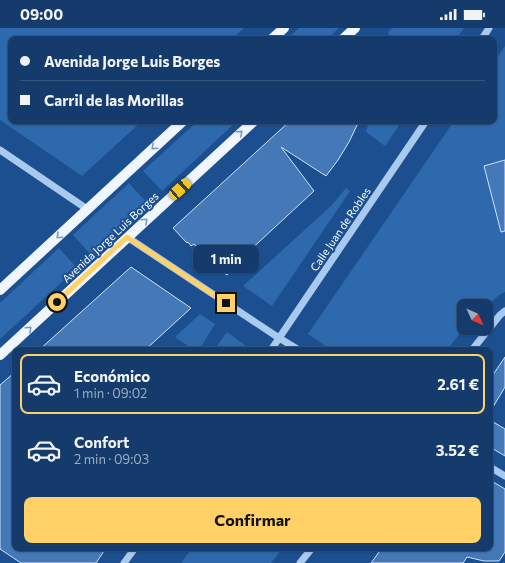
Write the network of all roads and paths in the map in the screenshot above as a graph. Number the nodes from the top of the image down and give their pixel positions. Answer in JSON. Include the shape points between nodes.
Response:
{"nodes":[{"id":1,"x":284,"y":28,"type":"edge"},
{"id":2,"x":355,"y":28,"type":"edge"},
{"id":3,"x":275,"y":36,"type":"edge"},
{"id":4,"x":346,"y":36,"type":"edge"},
{"id":5,"x":180,"y":124,"type":"edge"},
{"id":6,"x":251,"y":124,"type":"edge"},
{"id":7,"x":424,"y":124,"type":"edge"},
{"id":8,"x":0,"y":150,"type":"edge"},
{"id":9,"x":87,"y":209,"type":"junction"},
{"id":10,"x":127,"y":237,"type":"junction"},
{"id":11,"x":0,"y":290,"type":"edge"},
{"id":12,"x":505,"y":311,"type":"edge"},
{"id":13,"x":279,"y":338,"type":"junction"},
{"id":14,"x":273,"y":347,"type":"edge"},
{"id":15,"x":294,"y":347,"type":"edge"},
{"id":16,"x":474,"y":347,"type":"edge"},
{"id":17,"x":0,"y":355,"type":"edge"},
{"id":18,"x":493,"y":468,"type":"edge"},
{"id":19,"x":505,"y":476,"type":"edge"},
{"id":20,"x":133,"y":551,"type":"edge"},
{"id":21,"x":310,"y":551,"type":"edge"},
{"id":22,"x":124,"y":563,"type":"edge"},
{"id":23,"x":300,"y":563,"type":"edge"}],
"edges":[{"from":1,"to":3,"type":"main road"},
{"from":2,"to":4,"type":"main road"},
{"from":5,"to":9,"type":"main road","one_way":true},
{"from":10,"to":6,"type":"main road","name":"Avenida Jorge Luis Borges","one_way":true},
{"from":7,"to":13,"type":"street","name":"Calle Juan de Robles"},
{"from":8,"to":9,"type":"street"},
{"from":9,"to":11,"type":"main road","one_way":true},
{"from":10,"to":13,"type":"street"},
{"from":17,"to":10,"type":"main road","name":"Avenida Jorge Luis Borges","one_way":true},
{"from":12,"to":16,"type":"street"},
{"from":13,"to":14,"type":"street","name":"Calle Juan de Robles"},
{"from":13,"to":15,"type":"street"},
{"from":18,"to":19,"type":"street"},
{"from":20,"to":22,"type":"street"},
{"from":21,"to":23,"type":"street"}]}
